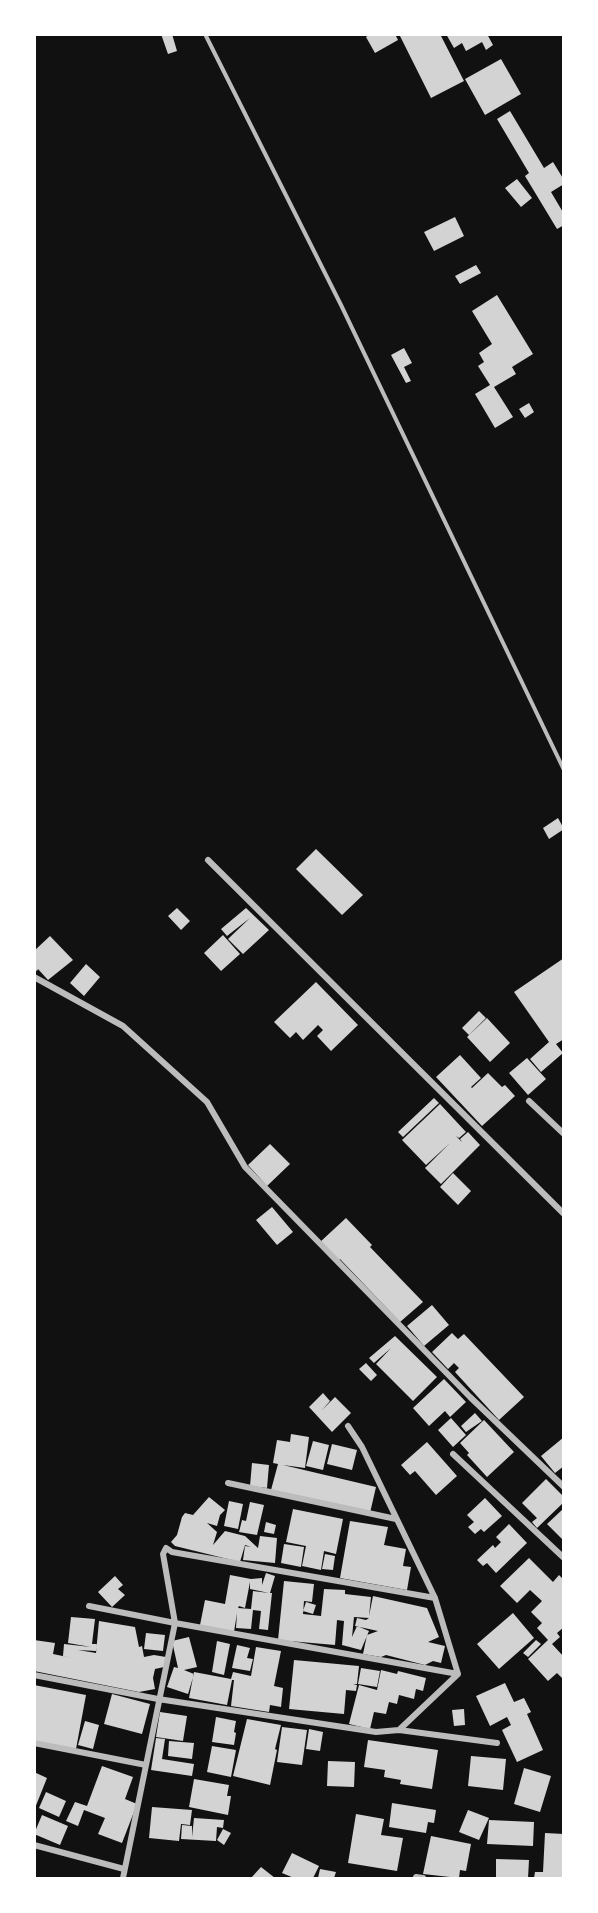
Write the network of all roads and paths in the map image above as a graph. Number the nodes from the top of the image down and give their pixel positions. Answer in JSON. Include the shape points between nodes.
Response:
{"nodes":[{"id":1,"x":205,"y":34,"type":"edge"},
{"id":2,"x":564,"y":770,"type":"edge"},
{"id":3,"x":208,"y":861,"type":"dead end"},
{"id":4,"x":34,"y":977,"type":"edge"},
{"id":5,"x":529,"y":1101,"type":"dead end"},
{"id":6,"x":564,"y":1134,"type":"edge"},
{"id":7,"x":564,"y":1214,"type":"edge"},
{"id":8,"x":348,"y":1426,"type":"dead end"},
{"id":9,"x":453,"y":1454,"type":"dead end"},
{"id":10,"x":228,"y":1483,"type":"dead end"},
{"id":11,"x":564,"y":1487,"type":"edge"},
{"id":12,"x":396,"y":1519,"type":"junction"},
{"id":13,"x":564,"y":1558,"type":"edge"},
{"id":14,"x":435,"y":1598,"type":"junction"},
{"id":15,"x":89,"y":1606,"type":"dead end"},
{"id":16,"x":175,"y":1623,"type":"junction"},
{"id":17,"x":458,"y":1674,"type":"junction"},
{"id":18,"x":34,"y":1675,"type":"edge"},
{"id":19,"x":158,"y":1700,"type":"junction"},
{"id":20,"x":399,"y":1730,"type":"junction"},
{"id":21,"x":34,"y":1743,"type":"edge"},
{"id":22,"x":497,"y":1743,"type":"dead end"},
{"id":23,"x":146,"y":1765,"type":"junction"},
{"id":24,"x":34,"y":1845,"type":"edge"},
{"id":25,"x":124,"y":1869,"type":"junction"},
{"id":26,"x":123,"y":1878,"type":"edge"}],
"edges":[{"from":1,"to":2,"type":"lane","via":[[341,305]]},
{"from":3,"to":7,"type":"street"},
{"from":4,"to":11,"type":"street","via":[[123,1026],[207,1102],[245,1167],[470,1397]]},
{"from":5,"to":6,"type":"street"},
{"from":8,"to":12,"type":"street","via":[[362,1446]]},
{"from":9,"to":13,"type":"street"},
{"from":10,"to":12,"type":"street"},
{"from":12,"to":14,"type":"street"},
{"from":14,"to":16,"type":"street","via":[[166,1548],[163,1554]]},
{"from":14,"to":17,"type":"street"},
{"from":15,"to":16,"type":"street"},
{"from":16,"to":17,"type":"street"},
{"from":16,"to":19,"type":"street"},
{"from":17,"to":20,"type":"street"},
{"from":18,"to":19,"type":"street"},
{"from":19,"to":20,"type":"street","via":[[376,1732]]},
{"from":19,"to":23,"type":"street"},
{"from":20,"to":22,"type":"street"},
{"from":21,"to":23,"type":"street"},
{"from":23,"to":25,"type":"street"},
{"from":24,"to":25,"type":"street"},
{"from":25,"to":26,"type":"street"}]}
